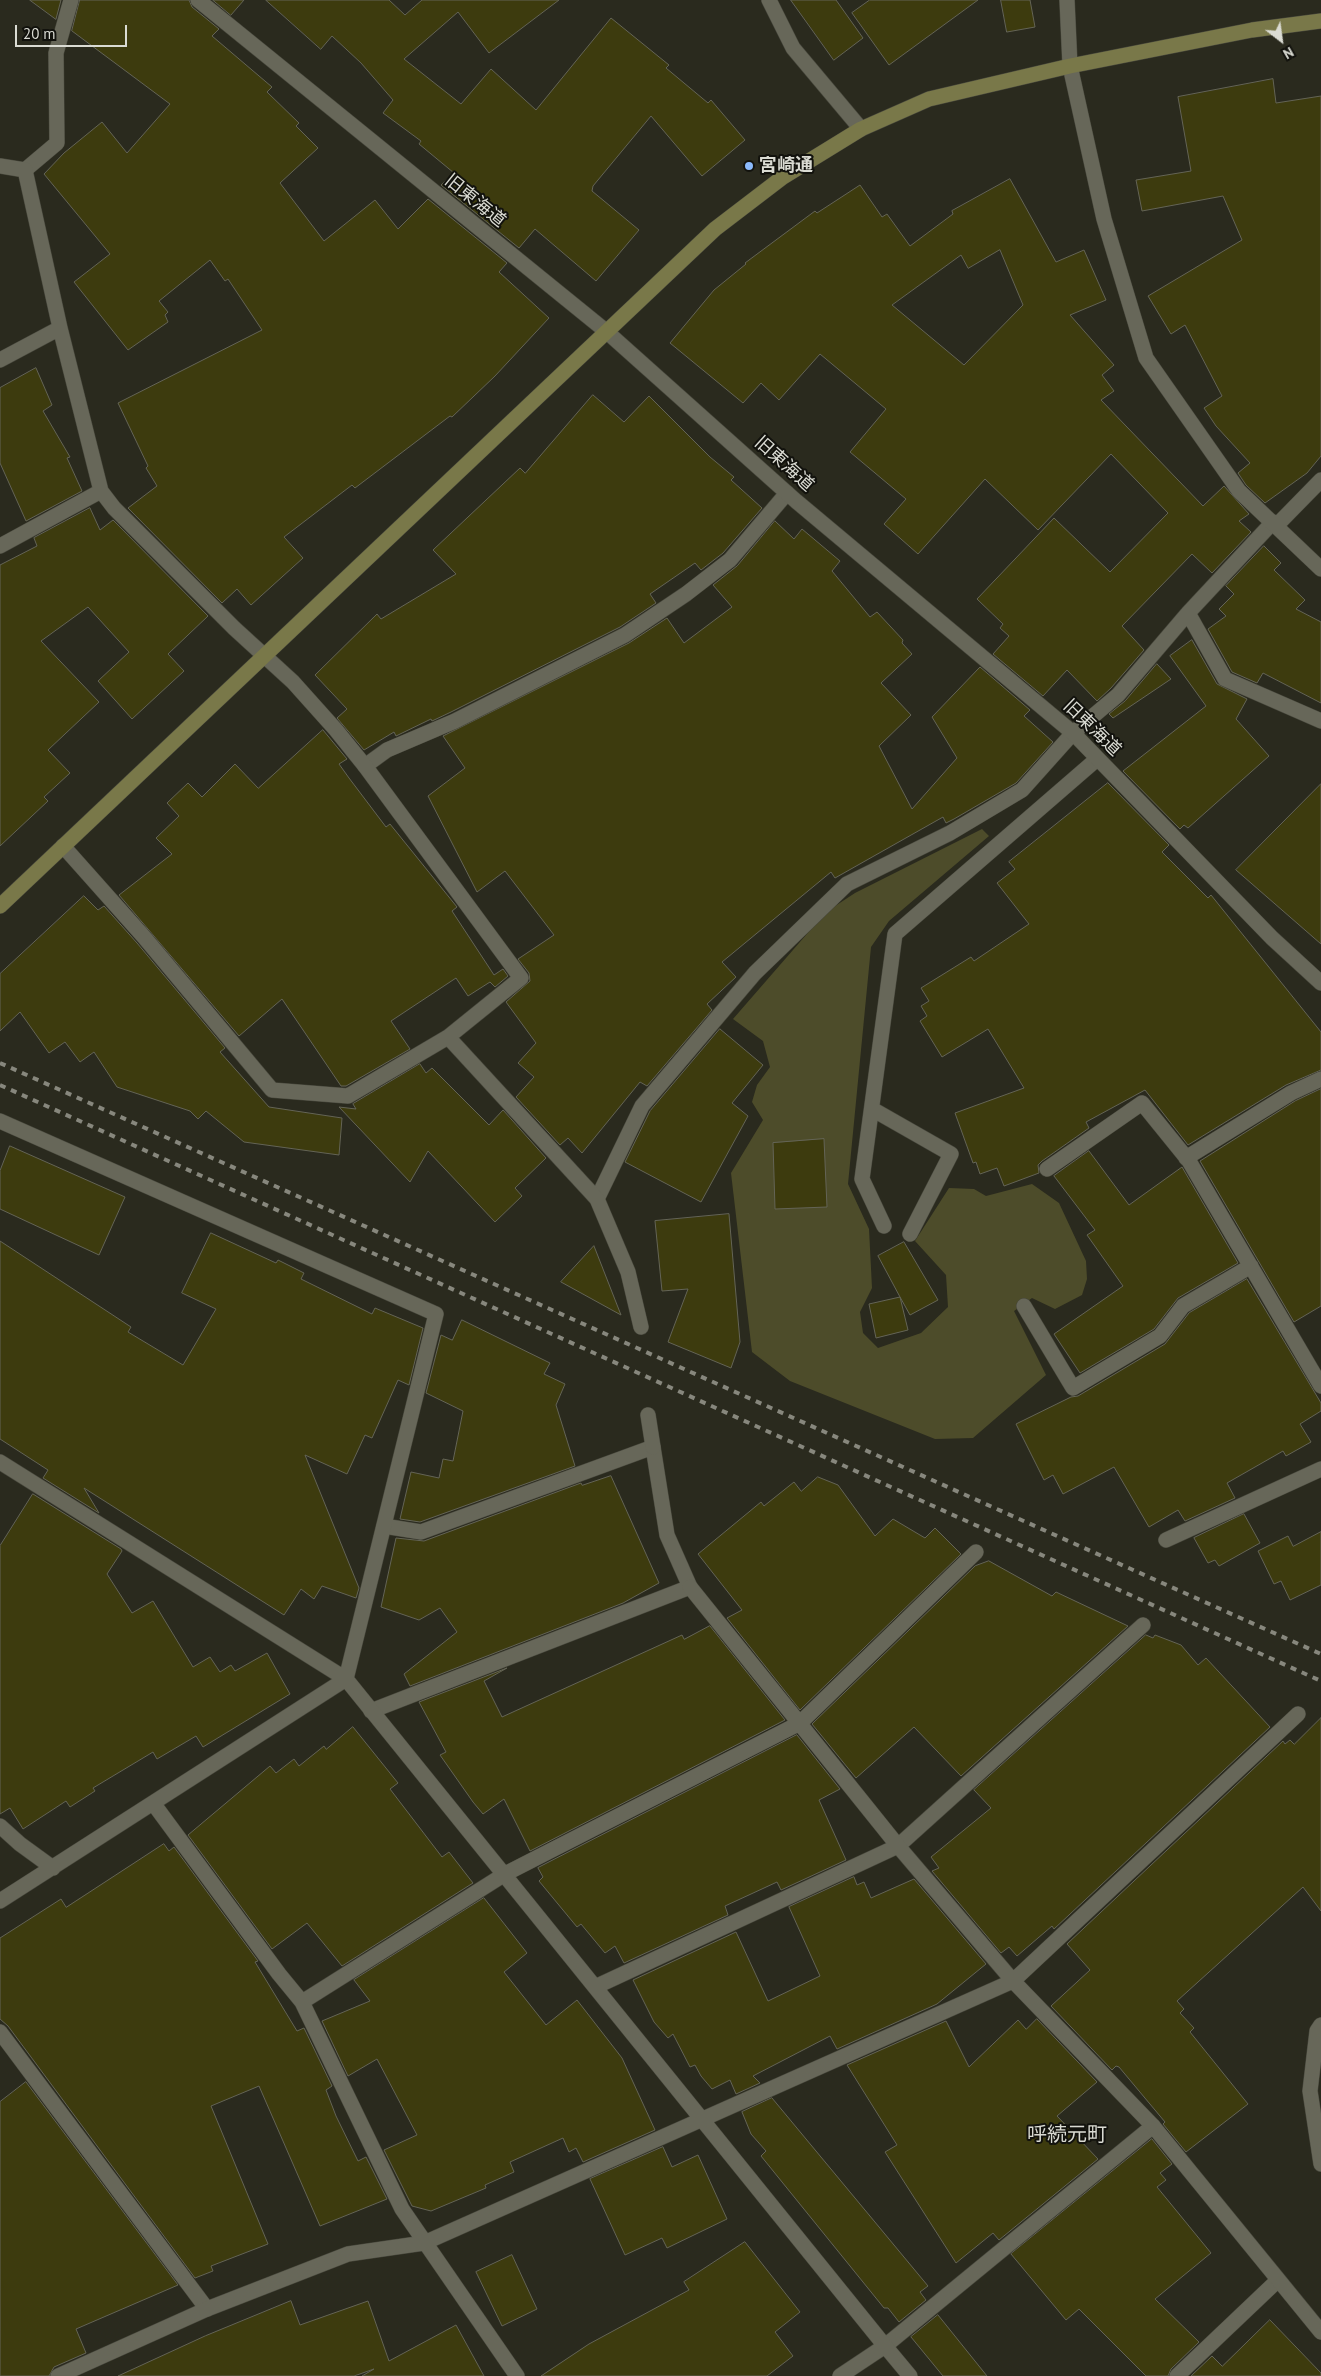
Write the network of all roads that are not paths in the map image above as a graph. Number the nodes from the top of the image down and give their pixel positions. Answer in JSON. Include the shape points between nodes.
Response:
{"nodes":[{"id":1,"x":71,"y":0,"type":"edge"},
{"id":2,"x":198,"y":0,"type":"edge"},
{"id":3,"x":768,"y":0,"type":"edge"},
{"id":4,"x":1067,"y":0,"type":"edge"},
{"id":5,"x":1321,"y":21,"type":"edge"},
{"id":6,"x":1070,"y":66,"type":"junction"},
{"id":7,"x":860,"y":129,"type":"junction"},
{"id":8,"x":0,"y":166,"type":"edge"},
{"id":9,"x":25,"y":170,"type":"junction"},
{"id":10,"x":60,"y":328,"type":"junction"},
{"id":11,"x":606,"y":332,"type":"junction"},
{"id":12,"x":0,"y":360,"type":"edge"},
{"id":13,"x":1321,"y":480,"type":"edge"},
{"id":14,"x":101,"y":491,"type":"junction"},
{"id":15,"x":787,"y":493,"type":"junction"},
{"id":16,"x":1274,"y":524,"type":"junction"},
{"id":17,"x":0,"y":546,"type":"edge"},
{"id":18,"x":1321,"y":569,"type":"edge"},
{"id":19,"x":1188,"y":613,"type":"junction"},
{"id":20,"x":265,"y":655,"type":"junction"},
{"id":21,"x":1321,"y":721,"type":"edge"},
{"id":22,"x":1073,"y":733,"type":"junction"},
{"id":23,"x":1098,"y":758,"type":"junction"},
{"id":24,"x":365,"y":766,"type":"junction"},
{"id":25,"x":63,"y":846,"type":"junction"},
{"id":26,"x":0,"y":906,"type":"edge"},
{"id":27,"x":1321,"y":983,"type":"edge"},
{"id":28,"x":448,"y":1037,"type":"junction"},
{"id":29,"x":1321,"y":1079,"type":"edge"},
{"id":30,"x":872,"y":1109,"type":"junction"},
{"id":31,"x":0,"y":1120,"type":"edge"},
{"id":32,"x":1186,"y":1158,"type":"junction"},
{"id":33,"x":1047,"y":1169,"type":"dead end"},
{"id":34,"x":597,"y":1199,"type":"junction"},
{"id":35,"x":884,"y":1226,"type":"dead end"},
{"id":36,"x":910,"y":1234,"type":"dead end"},
{"id":37,"x":1251,"y":1266,"type":"junction"},
{"id":38,"x":1024,"y":1306,"type":"dead end"},
{"id":39,"x":641,"y":1327,"type":"dead end"},
{"id":40,"x":1321,"y":1386,"type":"edge"},
{"id":41,"x":648,"y":1415,"type":"dead end"},
{"id":42,"x":654,"y":1447,"type":"junction"},
{"id":43,"x":0,"y":1462,"type":"edge"},
{"id":44,"x":1321,"y":1469,"type":"edge"},
{"id":45,"x":384,"y":1526,"type":"junction"},
{"id":46,"x":1166,"y":1540,"type":"dead end"},
{"id":47,"x":976,"y":1552,"type":"dead end"},
{"id":48,"x":690,"y":1587,"type":"junction"},
{"id":49,"x":1143,"y":1625,"type":"dead end"},
{"id":50,"x":346,"y":1679,"type":"junction"},
{"id":51,"x":371,"y":1711,"type":"junction"},
{"id":52,"x":1298,"y":1714,"type":"dead end"},
{"id":53,"x":800,"y":1723,"type":"junction"},
{"id":54,"x":153,"y":1804,"type":"junction"},
{"id":55,"x":0,"y":1826,"type":"edge"},
{"id":56,"x":898,"y":1846,"type":"junction"},
{"id":57,"x":53,"y":1868,"type":"junction"},
{"id":58,"x":504,"y":1874,"type":"junction"},
{"id":59,"x":0,"y":1902,"type":"edge"},
{"id":60,"x":1013,"y":1981,"type":"junction"},
{"id":61,"x":594,"y":1987,"type":"junction"},
{"id":62,"x":302,"y":2002,"type":"junction"},
{"id":63,"x":1321,"y":2025,"type":"edge"},
{"id":64,"x":0,"y":2032,"type":"edge"},
{"id":65,"x":703,"y":2121,"type":"junction"},
{"id":66,"x":1153,"y":2126,"type":"junction"},
{"id":67,"x":1321,"y":2164,"type":"edge"},
{"id":68,"x":424,"y":2243,"type":"junction"},
{"id":69,"x":1278,"y":2280,"type":"junction"},
{"id":70,"x":207,"y":2309,"type":"junction"},
{"id":71,"x":1321,"y":2332,"type":"edge"},
{"id":72,"x":886,"y":2346,"type":"junction"},
{"id":73,"x":58,"y":2376,"type":"edge"},
{"id":74,"x":517,"y":2376,"type":"edge"},
{"id":75,"x":840,"y":2376,"type":"edge"},
{"id":76,"x":910,"y":2376,"type":"edge"},
{"id":77,"x":1177,"y":2376,"type":"edge"}],
"edges":[{"from":1,"to":9,"type":"street","via":[[56,53],[57,143]]},
{"from":2,"to":11,"type":"street","name":"旧東海道"},
{"from":3,"to":7,"type":"street","via":[[793,48]]},
{"from":4,"to":6,"type":"street"},
{"from":5,"to":6,"type":"street","via":[[1252,30]]},
{"from":6,"to":7,"type":"street","via":[[929,99]]},
{"from":6,"to":16,"type":"street","via":[[1104,219],[1146,358],[1239,491]]},
{"from":7,"to":11,"type":"street","via":[[783,177],[715,229]]},
{"from":8,"to":9,"type":"street"},
{"from":9,"to":10,"type":"street"},
{"from":10,"to":12,"type":"street"},
{"from":10,"to":14,"type":"street"},
{"from":11,"to":15,"type":"street","name":"旧東海道"},
{"from":11,"to":20,"type":"street"},
{"from":13,"to":16,"type":"street"},
{"from":14,"to":17,"type":"street"},
{"from":14,"to":20,"type":"street","via":[[227,622]]},
{"from":15,"to":22,"type":"street","name":"旧東海道"},
{"from":15,"to":24,"type":"street","via":[[730,560],[625,635],[455,721],[387,750]]},
{"from":16,"to":18,"type":"street"},
{"from":16,"to":19,"type":"street"},
{"from":19,"to":21,"type":"street","via":[[1225,679]]},
{"from":19,"to":22,"type":"street","via":[[1118,695]]},
{"from":20,"to":24,"type":"street","via":[[293,682]]},
{"from":20,"to":25,"type":"street"},
{"from":22,"to":23,"type":"street","name":"旧東海道"},
{"from":22,"to":34,"type":"street","via":[[1022,790],[950,833],[847,884],[762,966],[642,1106]]},
{"from":23,"to":27,"type":"street","name":"旧東海道","via":[[1272,938]]},
{"from":23,"to":30,"type":"street","via":[[894,934]]},
{"from":24,"to":28,"type":"street","via":[[521,978]]},
{"from":25,"to":26,"type":"street"},
{"from":25,"to":28,"type":"street","via":[[272,1090],[348,1096]]},
{"from":28,"to":34,"type":"street"},
{"from":29,"to":32,"type":"street"},
{"from":30,"to":35,"type":"street","via":[[862,1180]]},
{"from":30,"to":36,"type":"street","via":[[952,1154]]},
{"from":31,"to":45,"type":"street","via":[[436,1314]]},
{"from":32,"to":33,"type":"street","via":[[1142,1103]]},
{"from":32,"to":37,"type":"street"},
{"from":34,"to":39,"type":"street","via":[[628,1272]]},
{"from":37,"to":38,"type":"street","via":[[1183,1306],[1160,1336],[1073,1388]]},
{"from":37,"to":40,"type":"street"},
{"from":41,"to":42,"type":"street"},
{"from":42,"to":45,"type":"street","via":[[421,1532]]},
{"from":42,"to":48,"type":"street","via":[[667,1535]]},
{"from":43,"to":50,"type":"street"},
{"from":44,"to":46,"type":"street"},
{"from":45,"to":50,"type":"street"},
{"from":47,"to":53,"type":"street"},
{"from":48,"to":51,"type":"street"},
{"from":48,"to":53,"type":"street"},
{"from":49,"to":56,"type":"street"},
{"from":50,"to":51,"type":"street"},
{"from":50,"to":54,"type":"street"},
{"from":51,"to":58,"type":"street"},
{"from":52,"to":60,"type":"street"},
{"from":53,"to":56,"type":"street"},
{"from":53,"to":58,"type":"street"},
{"from":54,"to":57,"type":"street"},
{"from":54,"to":62,"type":"street"},
{"from":55,"to":57,"type":"street"},
{"from":56,"to":60,"type":"street"},
{"from":56,"to":61,"type":"street"},
{"from":57,"to":59,"type":"street"},
{"from":58,"to":61,"type":"street"},
{"from":58,"to":62,"type":"street"},
{"from":60,"to":65,"type":"street"},
{"from":60,"to":66,"type":"street"},
{"from":61,"to":65,"type":"street"},
{"from":62,"to":68,"type":"street","via":[[402,2209]]},
{"from":63,"to":67,"type":"street","via":[[1317,2031],[1310,2091]]},
{"from":64,"to":70,"type":"street"},
{"from":65,"to":68,"type":"street"},
{"from":65,"to":72,"type":"street"},
{"from":66,"to":69,"type":"street"},
{"from":66,"to":72,"type":"street"},
{"from":68,"to":70,"type":"street","via":[[348,2254]]},
{"from":68,"to":74,"type":"street"},
{"from":69,"to":71,"type":"street"},
{"from":69,"to":77,"type":"street"},
{"from":70,"to":73,"type":"street"},
{"from":72,"to":75,"type":"street"},
{"from":72,"to":76,"type":"street"}]}
